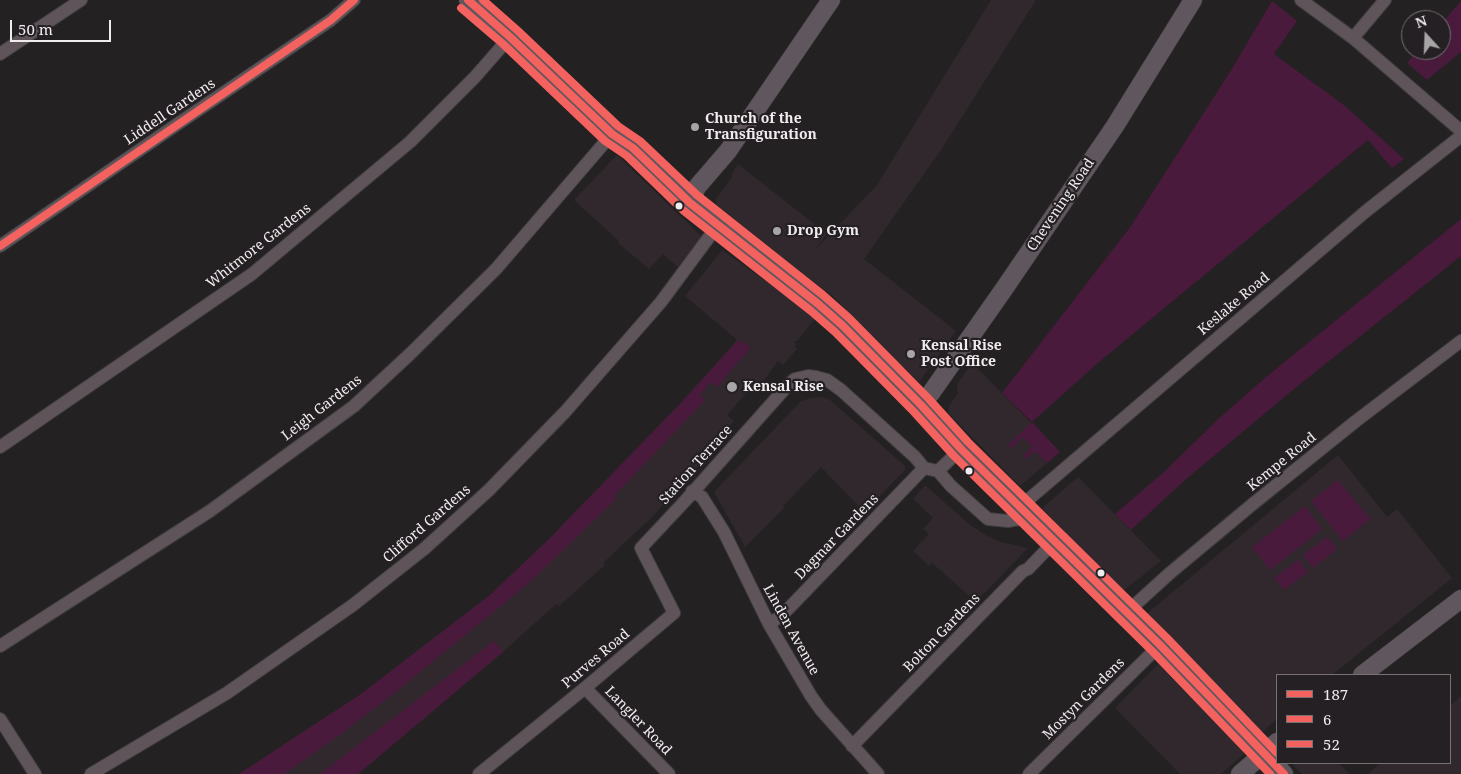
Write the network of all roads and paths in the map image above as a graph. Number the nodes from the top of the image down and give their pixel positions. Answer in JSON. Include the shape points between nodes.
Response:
{"nodes":[{"id":1,"x":81,"y":0,"type":"edge"},
{"id":2,"x":354,"y":0,"type":"edge"},
{"id":3,"x":468,"y":0,"type":"edge"},
{"id":4,"x":831,"y":0,"type":"edge"},
{"id":5,"x":1193,"y":0,"type":"edge"},
{"id":6,"x":1301,"y":0,"type":"edge"},
{"id":7,"x":1384,"y":0,"type":"edge"},
{"id":8,"x":510,"y":37,"type":"junction"},
{"id":9,"x":1353,"y":38,"type":"junction"},
{"id":10,"x":0,"y":54,"type":"edge"},
{"id":11,"x":1461,"y":131,"type":"edge"},
{"id":12,"x":612,"y":134,"type":"junction"},
{"id":13,"x":1461,"y":136,"type":"edge"},
{"id":14,"x":690,"y":203,"type":"junction"},
{"id":15,"x":718,"y":225,"type":"junction"},
{"id":16,"x":0,"y":246,"type":"edge"},
{"id":17,"x":1461,"y":342,"type":"edge"},
{"id":18,"x":921,"y":405,"type":"junction"},
{"id":19,"x":0,"y":448,"type":"edge"},
{"id":20,"x":961,"y":449,"type":"junction"},
{"id":21,"x":924,"y":468,"type":"junction"},
{"id":22,"x":938,"y":471,"type":"junction"},
{"id":23,"x":692,"y":491,"type":"junction"},
{"id":24,"x":1027,"y":506,"type":"junction"},
{"id":25,"x":1054,"y":542,"type":"junction"},
{"id":26,"x":641,"y":548,"type":"joint"},
{"id":27,"x":1461,"y":598,"type":"edge"},
{"id":28,"x":1127,"y":612,"type":"junction"},
{"id":29,"x":770,"y":624,"type":"junction"},
{"id":30,"x":1160,"y":645,"type":"junction"},
{"id":31,"x":0,"y":646,"type":"edge"},
{"id":32,"x":1363,"y":674,"type":"edge"},
{"id":33,"x":585,"y":688,"type":"junction"},
{"id":34,"x":0,"y":718,"type":"edge"},
{"id":35,"x":1276,"y":743,"type":"edge"},
{"id":36,"x":852,"y":746,"type":"junction"},
{"id":37,"x":1264,"y":754,"type":"junction"},
{"id":38,"x":35,"y":774,"type":"edge"},
{"id":39,"x":91,"y":774,"type":"edge"},
{"id":40,"x":479,"y":774,"type":"edge"},
{"id":41,"x":669,"y":774,"type":"edge"},
{"id":42,"x":878,"y":774,"type":"edge"},
{"id":43,"x":1030,"y":774,"type":"edge"},
{"id":44,"x":1240,"y":774,"type":"edge"},
{"id":45,"x":1284,"y":774,"type":"edge"}],
"edges":[{"from":1,"to":10,"type":"street"},
{"from":2,"to":16,"type":"street","name":"Liddell Gardens","via":[[331,20]]},
{"from":3,"to":8,"type":"street"},
{"from":4,"to":14,"type":"street","via":[[728,151],[697,187]]},
{"from":5,"to":18,"type":"street","name":"Chevening Road","via":[[1115,126]]},
{"from":6,"to":9,"type":"street"},
{"from":7,"to":9,"type":"street"},
{"from":8,"to":12,"type":"street"},
{"from":8,"to":19,"type":"street","name":"Whitmore Gardens","via":[[410,142],[252,274]]},
{"from":9,"to":11,"type":"street"},
{"from":12,"to":14,"type":"street","via":[[633,148]]},
{"from":12,"to":31,"type":"street","name":"Leigh Gardens","via":[[496,269],[354,406],[210,511]]},
{"from":13,"to":24,"type":"street","name":"Keslake Road","via":[[1358,218],[1058,474]]},
{"from":14,"to":15,"type":"street"},
{"from":15,"to":18,"type":"street","via":[[824,309]]},
{"from":15,"to":39,"type":"street","name":"Clifford Gardens","via":[[661,302],[565,412],[489,490],[424,549],[354,605],[227,693]]},
{"from":17,"to":28,"type":"street","name":"Kempe Road","via":[[1254,503]]},
{"from":18,"to":20,"type":"street"},
{"from":20,"to":22,"type":"street"},
{"from":20,"to":24,"type":"street"},
{"from":21,"to":22,"type":"street"},
{"from":21,"to":23,"type":"street","name":"Station Terrace","via":[[841,390],[827,380],[808,376],[789,384]]},
{"from":21,"to":29,"type":"street","name":"Dagmar Gardens"},
{"from":22,"to":24,"type":"street","via":[[988,519],[1019,519]]},
{"from":23,"to":26,"type":"street","name":"Station Terrace"},
{"from":23,"to":29,"type":"street","name":"Linden Avenue","via":[[702,497],[724,532]]},
{"from":24,"to":25,"type":"street"},
{"from":25,"to":28,"type":"street"},
{"from":25,"to":36,"type":"street","name":"Bolton Gardens"},
{"from":26,"to":33,"type":"street","name":"Purves Road","via":[[674,613]]},
{"from":27,"to":32,"type":"street"},
{"from":28,"to":30,"type":"street"},
{"from":29,"to":36,"type":"street","name":"Linden Avenue","via":[[811,696]]},
{"from":30,"to":37,"type":"street"},
{"from":30,"to":43,"type":"street","name":"Mostyn Gardens"},
{"from":33,"to":40,"type":"street","name":"Purves Road"},
{"from":33,"to":41,"type":"street","name":"Langler Road"},
{"from":34,"to":38,"type":"street"},
{"from":35,"to":37,"type":"street"},
{"from":36,"to":42,"type":"street","name":"Linden Avenue"},
{"from":37,"to":44,"type":"street"},
{"from":37,"to":45,"type":"street"}]}
